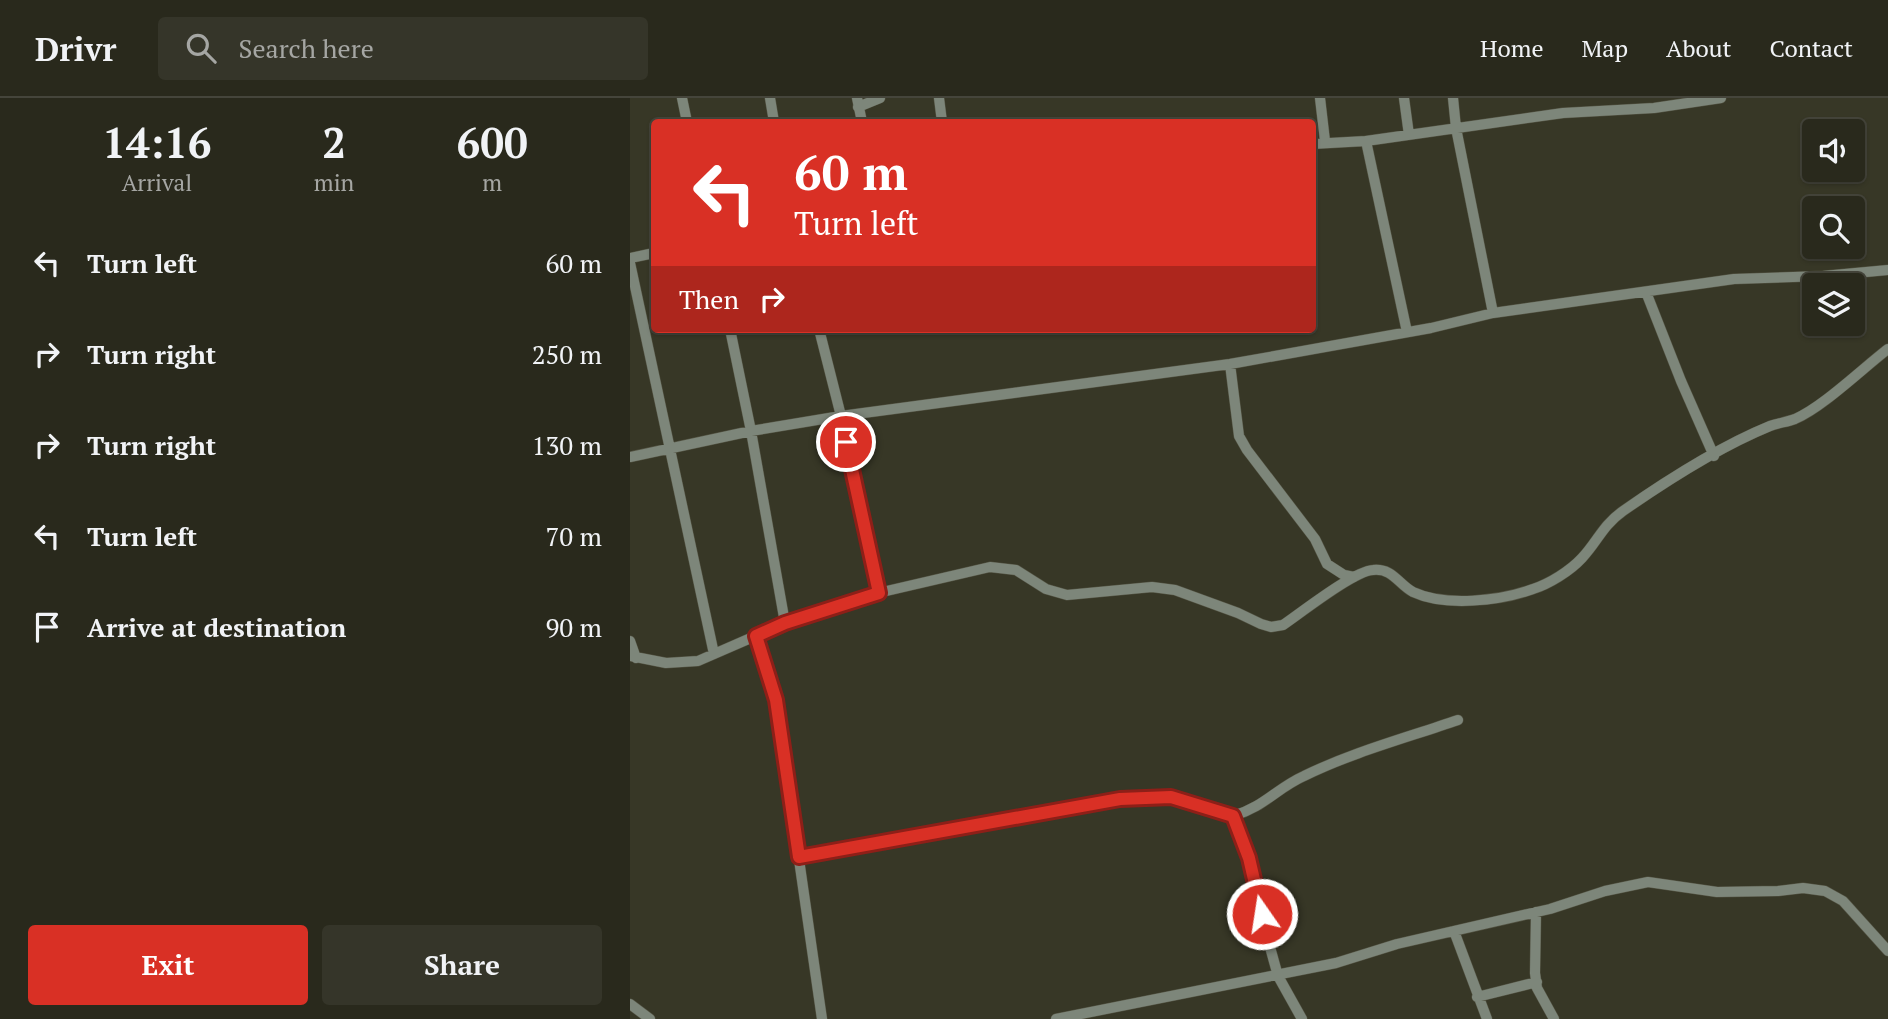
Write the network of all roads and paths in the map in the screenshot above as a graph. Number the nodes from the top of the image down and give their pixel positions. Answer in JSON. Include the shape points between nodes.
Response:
{"nodes":[{"id":1,"x":682,"y":98,"type":"edge"},
{"id":2,"x":770,"y":98,"type":"edge"},
{"id":3,"x":880,"y":98,"type":"edge"},
{"id":4,"x":939,"y":98,"type":"edge"},
{"id":5,"x":1320,"y":98,"type":"edge"},
{"id":6,"x":1404,"y":98,"type":"edge"},
{"id":7,"x":1453,"y":98,"type":"edge"},
{"id":8,"x":1721,"y":98,"type":"edge"},
{"id":9,"x":858,"y":102,"type":"edge"},
{"id":10,"x":686,"y":119,"type":"edge"},
{"id":11,"x":774,"y":119,"type":"edge"},
{"id":12,"x":942,"y":119,"type":"edge"},
{"id":13,"x":1456,"y":128,"type":"junction"},
{"id":14,"x":1409,"y":135,"type":"junction"},
{"id":15,"x":1366,"y":141,"type":"junction"},
{"id":16,"x":1325,"y":142,"type":"junction"},
{"id":17,"x":1316,"y":143,"type":"edge"},
{"id":18,"x":651,"y":254,"type":"edge"},
{"id":19,"x":630,"y":258,"type":"edge"},
{"id":20,"x":630,"y":263,"type":"edge"},
{"id":21,"x":1888,"y":270,"type":"edge"},
{"id":22,"x":1646,"y":292,"type":"junction"},
{"id":23,"x":1493,"y":313,"type":"junction"},
{"id":24,"x":1407,"y":332,"type":"junction"},
{"id":25,"x":731,"y":333,"type":"edge"},
{"id":26,"x":820,"y":333,"type":"edge"},
{"id":27,"x":1888,"y":349,"type":"edge"},
{"id":28,"x":1230,"y":364,"type":"junction"},
{"id":29,"x":841,"y":416,"type":"junction"},
{"id":30,"x":751,"y":431,"type":"junction"},
{"id":31,"x":671,"y":448,"type":"junction"},
{"id":32,"x":1714,"y":456,"type":"junction"},
{"id":33,"x":630,"y":457,"type":"edge"},
{"id":34,"x":1354,"y":577,"type":"junction"},
{"id":35,"x":879,"y":593,"type":"junction"},
{"id":36,"x":785,"y":623,"type":"junction"},
{"id":37,"x":756,"y":636,"type":"junction"},
{"id":38,"x":630,"y":641,"type":"edge"},
{"id":39,"x":714,"y":654,"type":"junction"},
{"id":40,"x":633,"y":657,"type":"edge"},
{"id":41,"x":1458,"y":720,"type":"dead end"},
{"id":42,"x":1233,"y":816,"type":"junction"},
{"id":43,"x":799,"y":857,"type":"junction"},
{"id":44,"x":1536,"y":912,"type":"junction"},
{"id":45,"x":1454,"y":931,"type":"junction"},
{"id":46,"x":1888,"y":951,"type":"edge"},
{"id":47,"x":1278,"y":976,"type":"junction"},
{"id":48,"x":1537,"y":982,"type":"junction"},
{"id":49,"x":1477,"y":997,"type":"junction"},
{"id":50,"x":630,"y":1004,"type":"edge"},
{"id":51,"x":650,"y":1019,"type":"edge"},
{"id":52,"x":822,"y":1019,"type":"edge"},
{"id":53,"x":1056,"y":1019,"type":"edge"},
{"id":54,"x":1302,"y":1019,"type":"edge"},
{"id":55,"x":1487,"y":1019,"type":"edge"},
{"id":56,"x":1554,"y":1019,"type":"edge"}],
"edges":[{"from":1,"to":10,"type":"street"},
{"from":2,"to":11,"type":"street"},
{"from":3,"to":9,"type":"street"},
{"from":4,"to":12,"type":"street"},
{"from":5,"to":16,"type":"street"},
{"from":6,"to":14,"type":"street"},
{"from":7,"to":13,"type":"street"},
{"from":8,"to":13,"type":"street"},
{"from":13,"to":14,"type":"street"},
{"from":13,"to":23,"type":"street"},
{"from":14,"to":15,"type":"street"},
{"from":15,"to":16,"type":"street"},
{"from":15,"to":24,"type":"street"},
{"from":16,"to":17,"type":"street"},
{"from":18,"to":19,"type":"street"},
{"from":20,"to":31,"type":"street"},
{"from":21,"to":22,"type":"street","via":[[1734,279]]},
{"from":22,"to":23,"type":"street"},
{"from":22,"to":32,"type":"street"},
{"from":23,"to":24,"type":"street"},
{"from":24,"to":28,"type":"street"},
{"from":25,"to":30,"type":"street"},
{"from":26,"to":29,"type":"street"},
{"from":27,"to":32,"type":"street","via":[[1796,419],[1770,426]]},
{"from":28,"to":29,"type":"street"},
{"from":28,"to":34,"type":"street","via":[[1239,436],[1247,450],[1315,539],[1327,564]]},
{"from":29,"to":30,"type":"street"},
{"from":29,"to":35,"type":"street"},
{"from":30,"to":31,"type":"street"},
{"from":30,"to":36,"type":"street"},
{"from":31,"to":33,"type":"street"},
{"from":31,"to":39,"type":"street"},
{"from":32,"to":34,"type":"street","via":[[1608,522],[1581,559],[1533,589],[1456,603],[1413,592],[1388,571],[1373,570]]},
{"from":34,"to":35,"type":"street","via":[[1283,625],[1271,627],[1175,590],[1152,587],[1067,595],[1046,589],[1016,570],[990,567]]},
{"from":35,"to":36,"type":"street"},
{"from":36,"to":37,"type":"street"},
{"from":37,"to":39,"type":"street"},
{"from":37,"to":43,"type":"street","via":[[776,700]]},
{"from":38,"to":40,"type":"street"},
{"from":39,"to":40,"type":"street","via":[[698,661],[666,663]]},
{"from":41,"to":42,"type":"street","via":[[1337,760],[1300,777],[1252,811]]},
{"from":42,"to":43,"type":"street","via":[[1171,797],[1120,799]]},
{"from":42,"to":47,"type":"street","via":[[1249,858]]},
{"from":43,"to":52,"type":"street"},
{"from":44,"to":45,"type":"street"},
{"from":44,"to":46,"type":"street","via":[[1648,882],[1717,892],[1803,888],[1825,891],[1843,901]]},
{"from":44,"to":48,"type":"street"},
{"from":45,"to":47,"type":"street"},
{"from":45,"to":49,"type":"street"},
{"from":47,"to":53,"type":"street"},
{"from":47,"to":54,"type":"street"},
{"from":48,"to":49,"type":"street"},
{"from":48,"to":56,"type":"street"},
{"from":49,"to":55,"type":"street"},
{"from":50,"to":51,"type":"street"}]}
